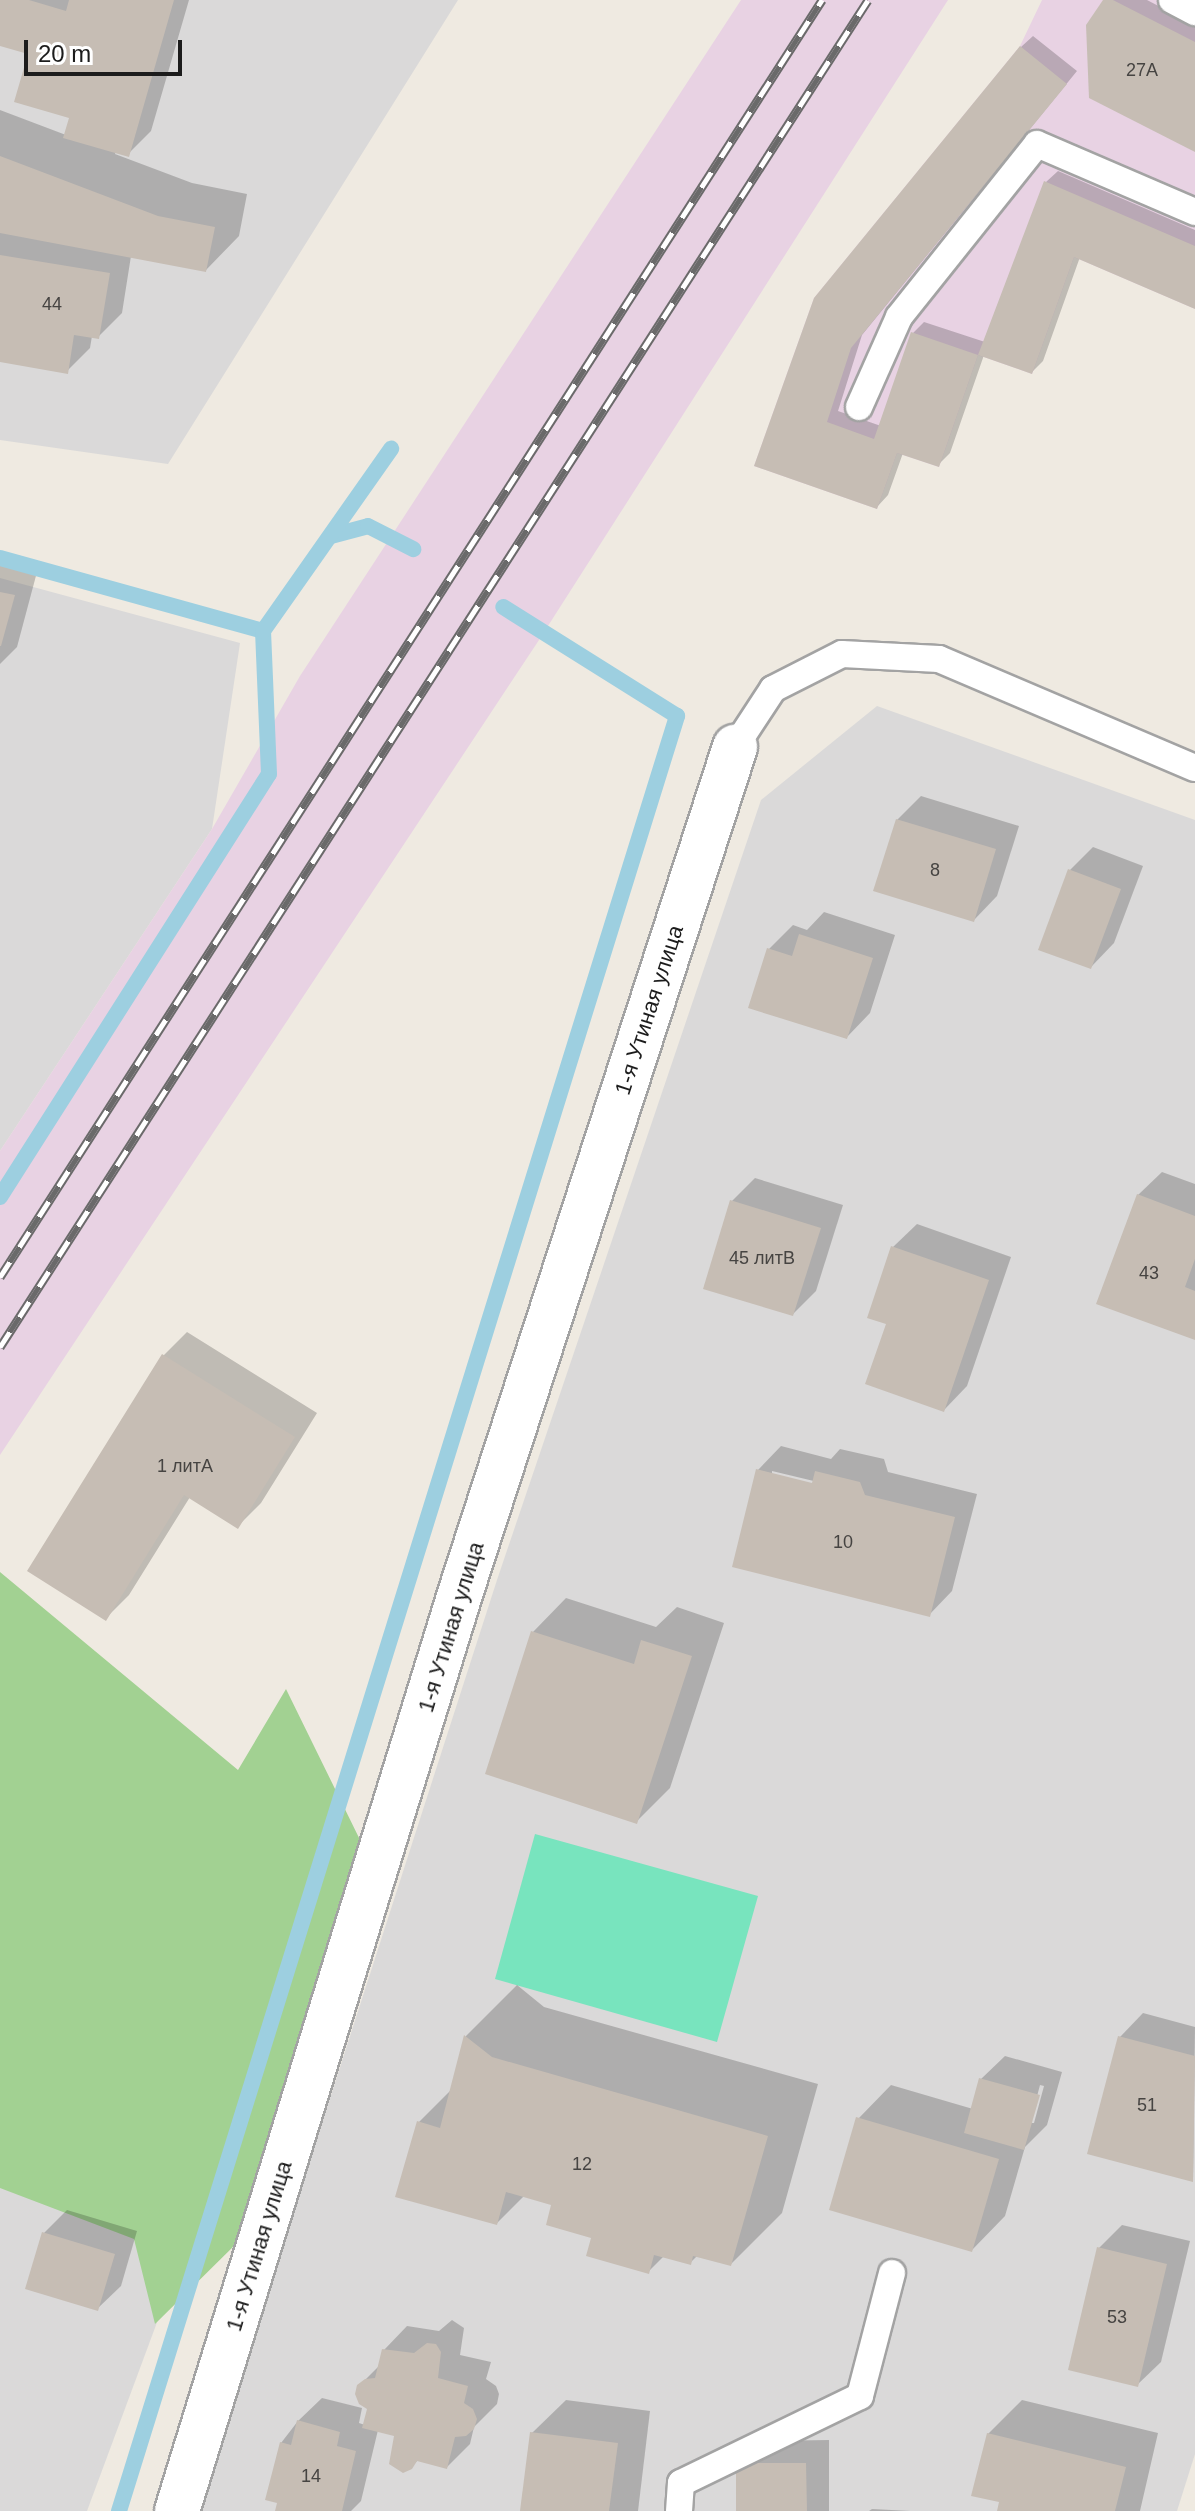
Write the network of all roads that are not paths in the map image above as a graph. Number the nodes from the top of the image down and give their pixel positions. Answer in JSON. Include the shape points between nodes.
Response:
{"nodes":[{"id":1,"x":1172,"y":0,"type":"edge"},
{"id":2,"x":1195,"y":12,"type":"edge"},
{"id":3,"x":1195,"y":212,"type":"edge"},
{"id":4,"x":859,"y":407,"type":"dead end"},
{"id":5,"x":735,"y":747,"type":"joint"},
{"id":6,"x":1195,"y":768,"type":"edge"},
{"id":7,"x":892,"y":2273,"type":"dead end"},
{"id":8,"x":177,"y":2511,"type":"edge"},
{"id":9,"x":679,"y":2511,"type":"edge"}],
"edges":[{"from":1,"to":2,"type":"lane"},
{"from":3,"to":4,"type":"lane","via":[[1037,144],[899,317]]},
{"from":5,"to":6,"type":"lane","via":[[773,689],[842,654],[939,659]]},
{"from":5,"to":8,"type":"street","name":"1-я Утиная улица","via":[[464,1582]]},
{"from":7,"to":9,"type":"lane","via":[[860,2396],[681,2483]]}]}
